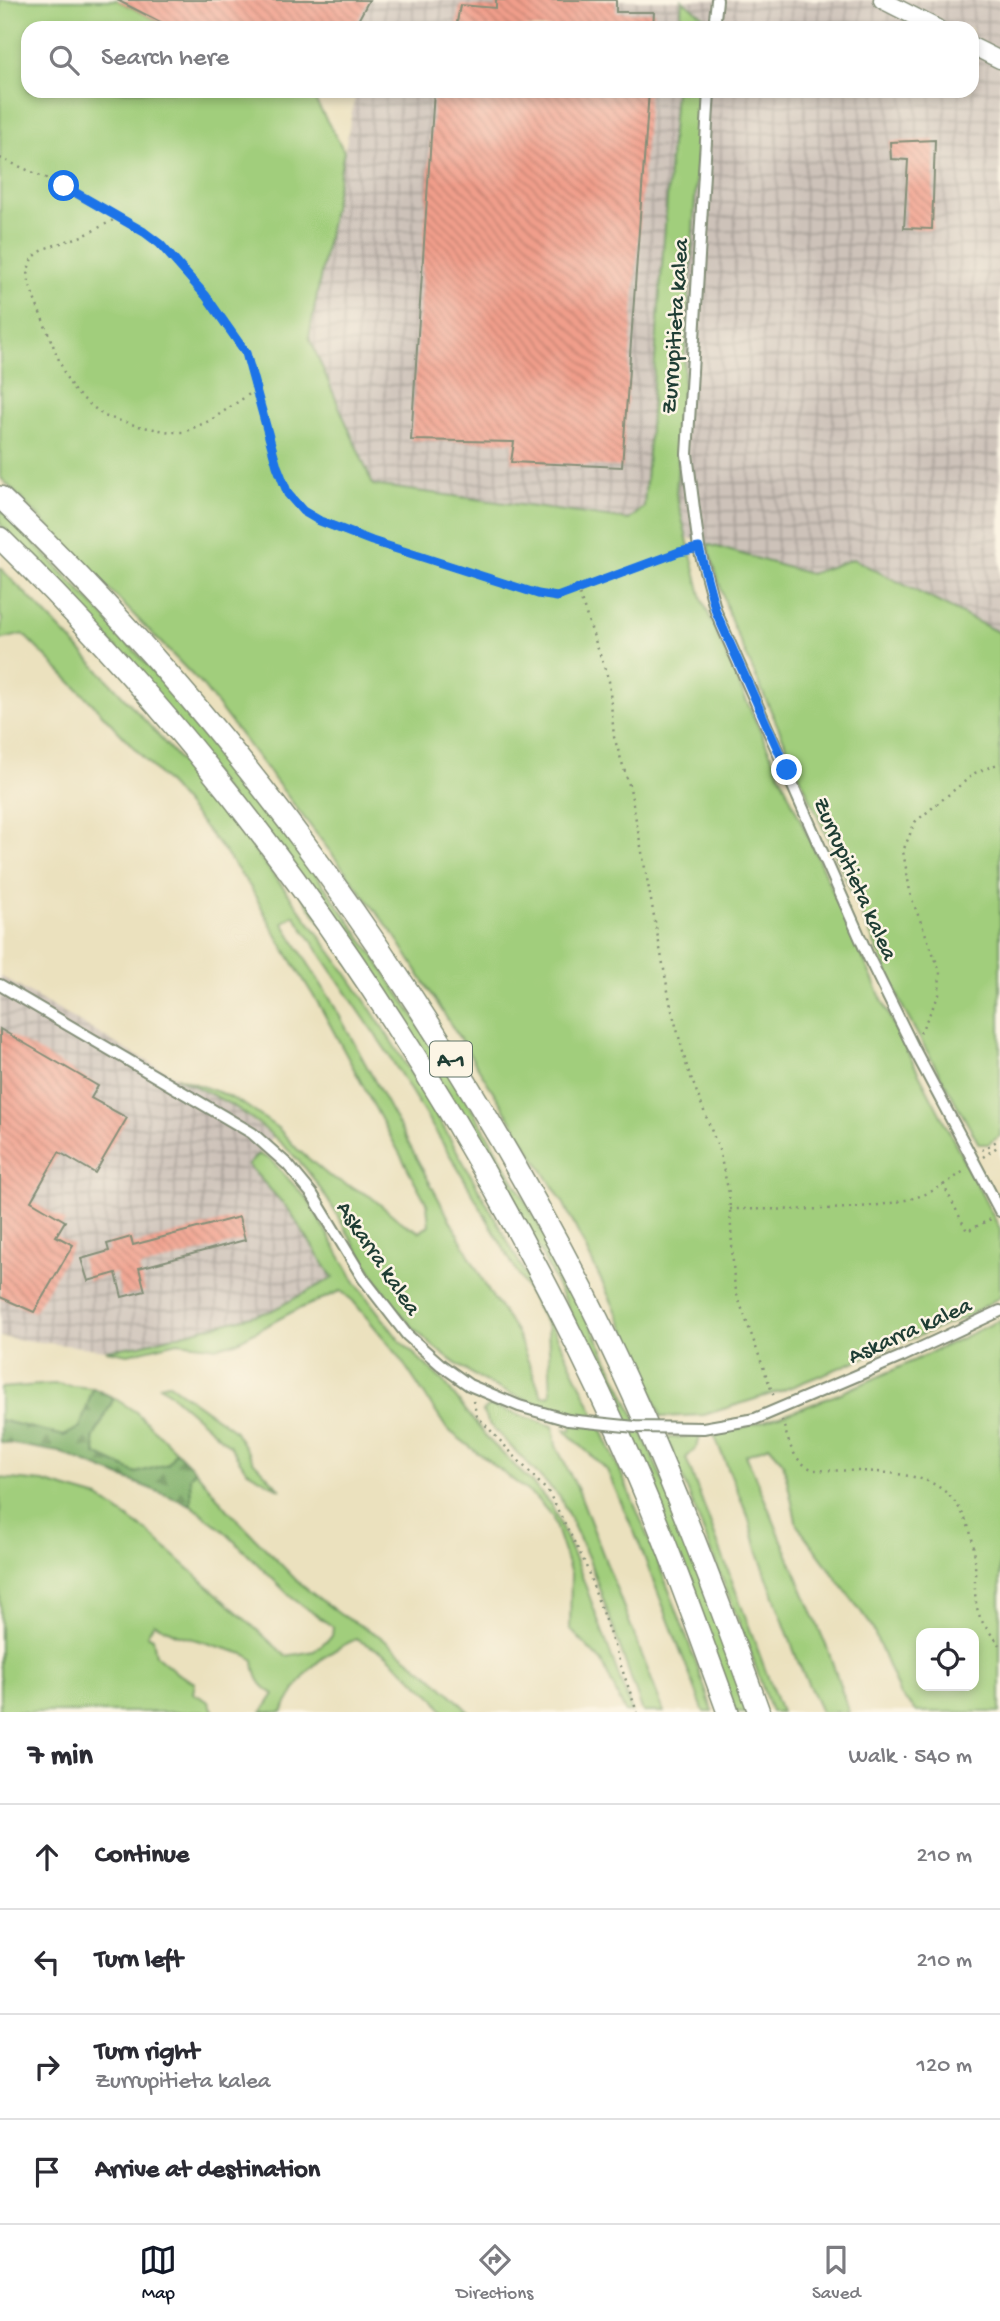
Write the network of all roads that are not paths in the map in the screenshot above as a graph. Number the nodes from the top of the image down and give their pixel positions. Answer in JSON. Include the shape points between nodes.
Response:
{"nodes":[{"id":1,"x":717,"y":0,"type":"edge"},
{"id":2,"x":882,"y":0,"type":"edge"},
{"id":3,"x":715,"y":21,"type":"edge"},
{"id":4,"x":923,"y":21,"type":"edge"},
{"id":5,"x":979,"y":50,"type":"edge"},
{"id":6,"x":1000,"y":61,"type":"edge"},
{"id":7,"x":709,"y":98,"type":"edge"},
{"id":8,"x":0,"y":497,"type":"edge"},
{"id":9,"x":0,"y":538,"type":"edge"},
{"id":10,"x":0,"y":985,"type":"edge"},
{"id":11,"x":1000,"y":1213,"type":"edge"},
{"id":12,"x":1000,"y":1311,"type":"edge"},
{"id":13,"x":728,"y":1712,"type":"edge"},
{"id":14,"x":759,"y":1712,"type":"edge"}],
"edges":[{"from":1,"to":3,"type":"street"},
{"from":2,"to":4,"type":"street"},
{"from":5,"to":6,"type":"street"},
{"from":7,"to":11,"type":"street","name":"Zurrupitieta kalea","via":[[687,454],[699,548],[716,612],[869,958],[913,1047],[978,1160]]},
{"from":8,"to":14,"type":"highway","number":"A-1","via":[[93,592],[232,751],[329,878],[434,1031],[509,1154],[587,1298],[660,1457]]},
{"from":9,"to":13,"type":"highway","number":"A-1","via":[[132,678],[206,765],[345,950],[406,1042],[485,1170],[619,1433],[691,1606]]},
{"from":10,"to":12,"type":"street","name":"Askarra kalea","bridge":true,"via":[[252,1133],[312,1194],[363,1278],[407,1335],[469,1385],[519,1406],[568,1420],[635,1427],[703,1428],[755,1419]]}]}
